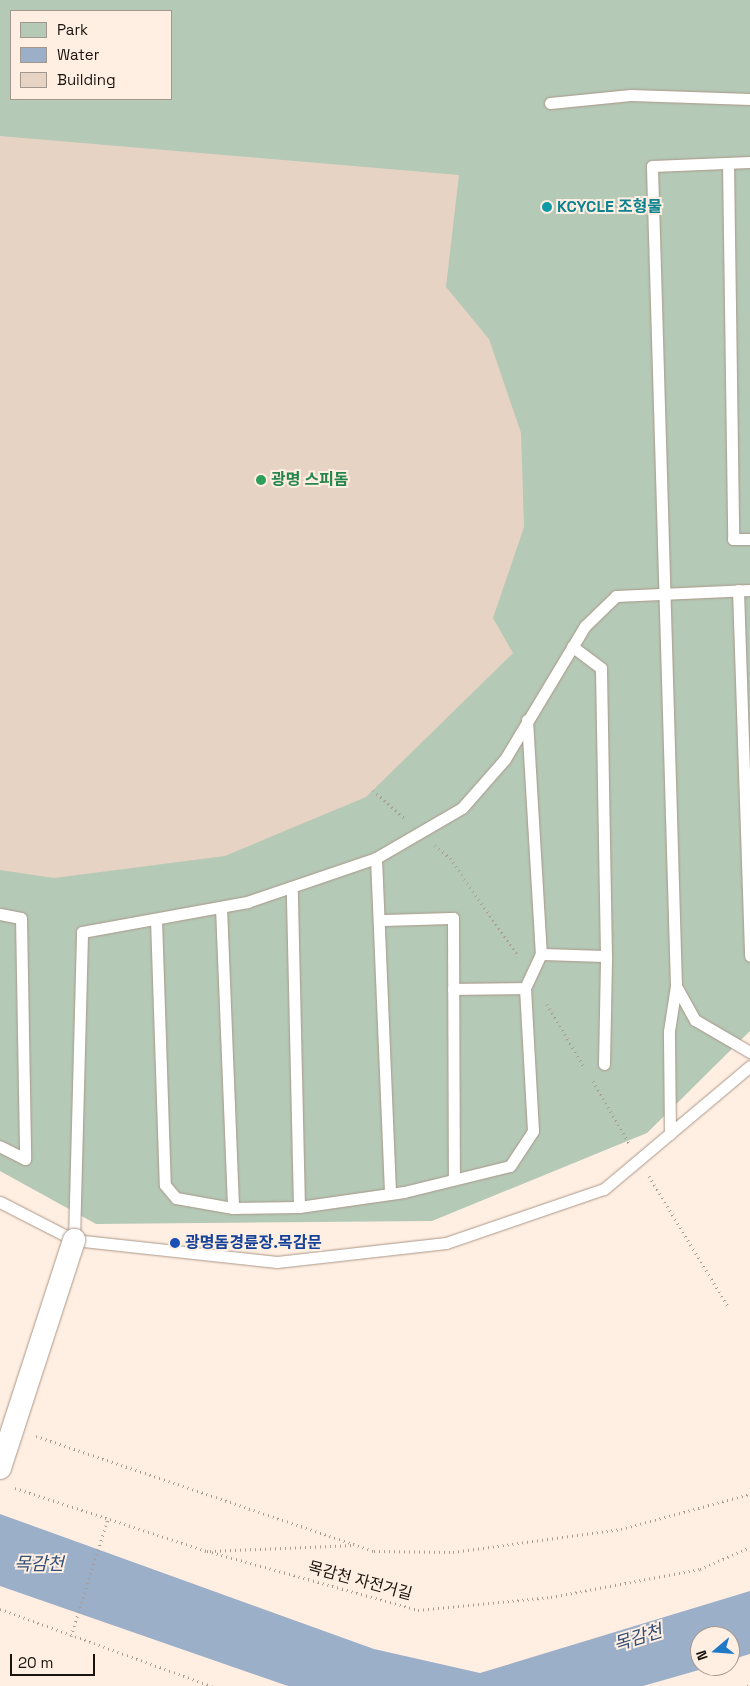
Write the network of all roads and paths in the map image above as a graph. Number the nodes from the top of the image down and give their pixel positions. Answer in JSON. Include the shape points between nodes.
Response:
{"nodes":[{"id":1,"x":750,"y":98,"type":"edge"},
{"id":2,"x":550,"y":103,"type":"dead end"},
{"id":3,"x":750,"y":162,"type":"edge"},
{"id":4,"x":728,"y":163,"type":"junction"},
{"id":5,"x":750,"y":539,"type":"edge"},
{"id":6,"x":738,"y":590,"type":"junction"},
{"id":7,"x":750,"y":590,"type":"edge"},
{"id":8,"x":664,"y":592,"type":"junction"},
{"id":9,"x":572,"y":646,"type":"junction"},
{"id":10,"x":527,"y":720,"type":"junction"},
{"id":11,"x":373,"y":790,"type":"dead end"},
{"id":12,"x":408,"y":821,"type":"dead end"},
{"id":13,"x":429,"y":839,"type":"dead end"},
{"id":14,"x":376,"y":858,"type":"junction"},
{"id":15,"x":292,"y":887,"type":"junction"},
{"id":16,"x":221,"y":907,"type":"junction"},
{"id":17,"x":0,"y":914,"type":"edge"},
{"id":18,"x":156,"y":919,"type":"junction"},
{"id":19,"x":381,"y":920,"type":"junction"},
{"id":20,"x":540,"y":954,"type":"junction"},
{"id":21,"x":606,"y":956,"type":"junction"},
{"id":22,"x":750,"y":956,"type":"edge"},
{"id":23,"x":532,"y":978,"type":"junction"},
{"id":24,"x":676,"y":986,"type":"junction"},
{"id":25,"x":525,"y":988,"type":"junction"},
{"id":26,"x":453,"y":989,"type":"junction"},
{"id":27,"x":750,"y":1052,"type":"edge"},
{"id":28,"x":604,"y":1064,"type":"dead end"},
{"id":29,"x":750,"y":1066,"type":"edge"},
{"id":30,"x":586,"y":1069,"type":"dead end"},
{"id":31,"x":590,"y":1077,"type":"dead end"},
{"id":32,"x":670,"y":1134,"type":"junction"},
{"id":33,"x":0,"y":1146,"type":"edge"},
{"id":34,"x":639,"y":1159,"type":"junction"},
{"id":35,"x":454,"y":1179,"type":"junction"},
{"id":36,"x":390,"y":1194,"type":"junction"},
{"id":37,"x":0,"y":1202,"type":"edge"},
{"id":38,"x":299,"y":1207,"type":"junction"},
{"id":39,"x":233,"y":1208,"type":"junction"},
{"id":40,"x":74,"y":1240,"type":"junction"},
{"id":41,"x":729,"y":1308,"type":"dead end"},
{"id":42,"x":27,"y":1433,"type":"dead end"},
{"id":43,"x":4,"y":1477,"type":"edge"},
{"id":44,"x":750,"y":1494,"type":"edge"},
{"id":45,"x":108,"y":1519,"type":"junction"},
{"id":46,"x":357,"y":1545,"type":"junction"},
{"id":47,"x":750,"y":1547,"type":"edge"},
{"id":48,"x":207,"y":1551,"type":"junction"},
{"id":49,"x":0,"y":1609,"type":"edge"},
{"id":50,"x":71,"y":1636,"type":"junction"},
{"id":51,"x":212,"y":1686,"type":"edge"}],
"edges":[{"from":1,"to":2,"type":"lane","via":[[631,95]]},
{"from":3,"to":4,"type":"lane"},
{"from":4,"to":5,"type":"lane","via":[[733,539]]},
{"from":4,"to":8,"type":"lane","via":[[652,166]]},
{"from":6,"to":7,"type":"lane"},
{"from":6,"to":8,"type":"lane"},
{"from":6,"to":22,"type":"lane"},
{"from":8,"to":9,"type":"lane","via":[[616,596],[585,626]]},
{"from":8,"to":24,"type":"lane"},
{"from":9,"to":10,"type":"lane"},
{"from":9,"to":21,"type":"lane","via":[[601,668]]},
{"from":10,"to":14,"type":"lane","via":[[505,759],[462,808]]},
{"from":10,"to":20,"type":"lane"},
{"from":11,"to":12,"type":"path"},
{"from":13,"to":23,"type":"path","via":[[450,858]]},
{"from":14,"to":15,"type":"lane"},
{"from":14,"to":19,"type":"lane"},
{"from":15,"to":16,"type":"lane"},
{"from":15,"to":38,"type":"lane"},
{"from":16,"to":18,"type":"lane"},
{"from":16,"to":39,"type":"lane"},
{"from":17,"to":33,"type":"lane","via":[[21,918],[25,1159]]},
{"from":18,"to":39,"type":"lane","via":[[165,1185],[176,1198]]},
{"from":18,"to":40,"type":"lane","via":[[82,932]]},
{"from":19,"to":26,"type":"lane","via":[[453,918]]},
{"from":19,"to":36,"type":"lane"},
{"from":20,"to":21,"type":"lane"},
{"from":20,"to":23,"type":"lane"},
{"from":21,"to":28,"type":"lane"},
{"from":23,"to":25,"type":"lane"},
{"from":23,"to":30,"type":"path"},
{"from":24,"to":27,"type":"lane","via":[[696,1020]]},
{"from":24,"to":32,"type":"lane","via":[[669,1031]]},
{"from":25,"to":26,"type":"lane"},
{"from":25,"to":35,"type":"lane","via":[[533,1131],[510,1166]]},
{"from":26,"to":35,"type":"lane"},
{"from":29,"to":32,"type":"lane"},
{"from":31,"to":34,"type":"path"},
{"from":32,"to":34,"type":"lane"},
{"from":34,"to":40,"type":"lane","via":[[604,1189],[446,1243],[277,1262]]},
{"from":34,"to":41,"type":"path"},
{"from":35,"to":36,"type":"lane"},
{"from":36,"to":38,"type":"lane"},
{"from":37,"to":40,"type":"lane"},
{"from":38,"to":39,"type":"lane"},
{"from":40,"to":43,"type":"street","bridge":true},
{"from":42,"to":46,"type":"path"},
{"from":43,"to":45,"type":"path","name":"목감천 자전거길"},
{"from":44,"to":46,"type":"path","via":[[621,1529],[453,1552],[374,1551]]},
{"from":45,"to":48,"type":"path","name":"목감천 자전거길"},
{"from":45,"to":50,"type":"path"},
{"from":46,"to":48,"type":"path"},
{"from":47,"to":48,"type":"path","name":"목감천 자전거길","via":[[700,1569],[551,1597],[418,1610]]},
{"from":49,"to":50,"type":"path"},
{"from":50,"to":51,"type":"path"}]}
